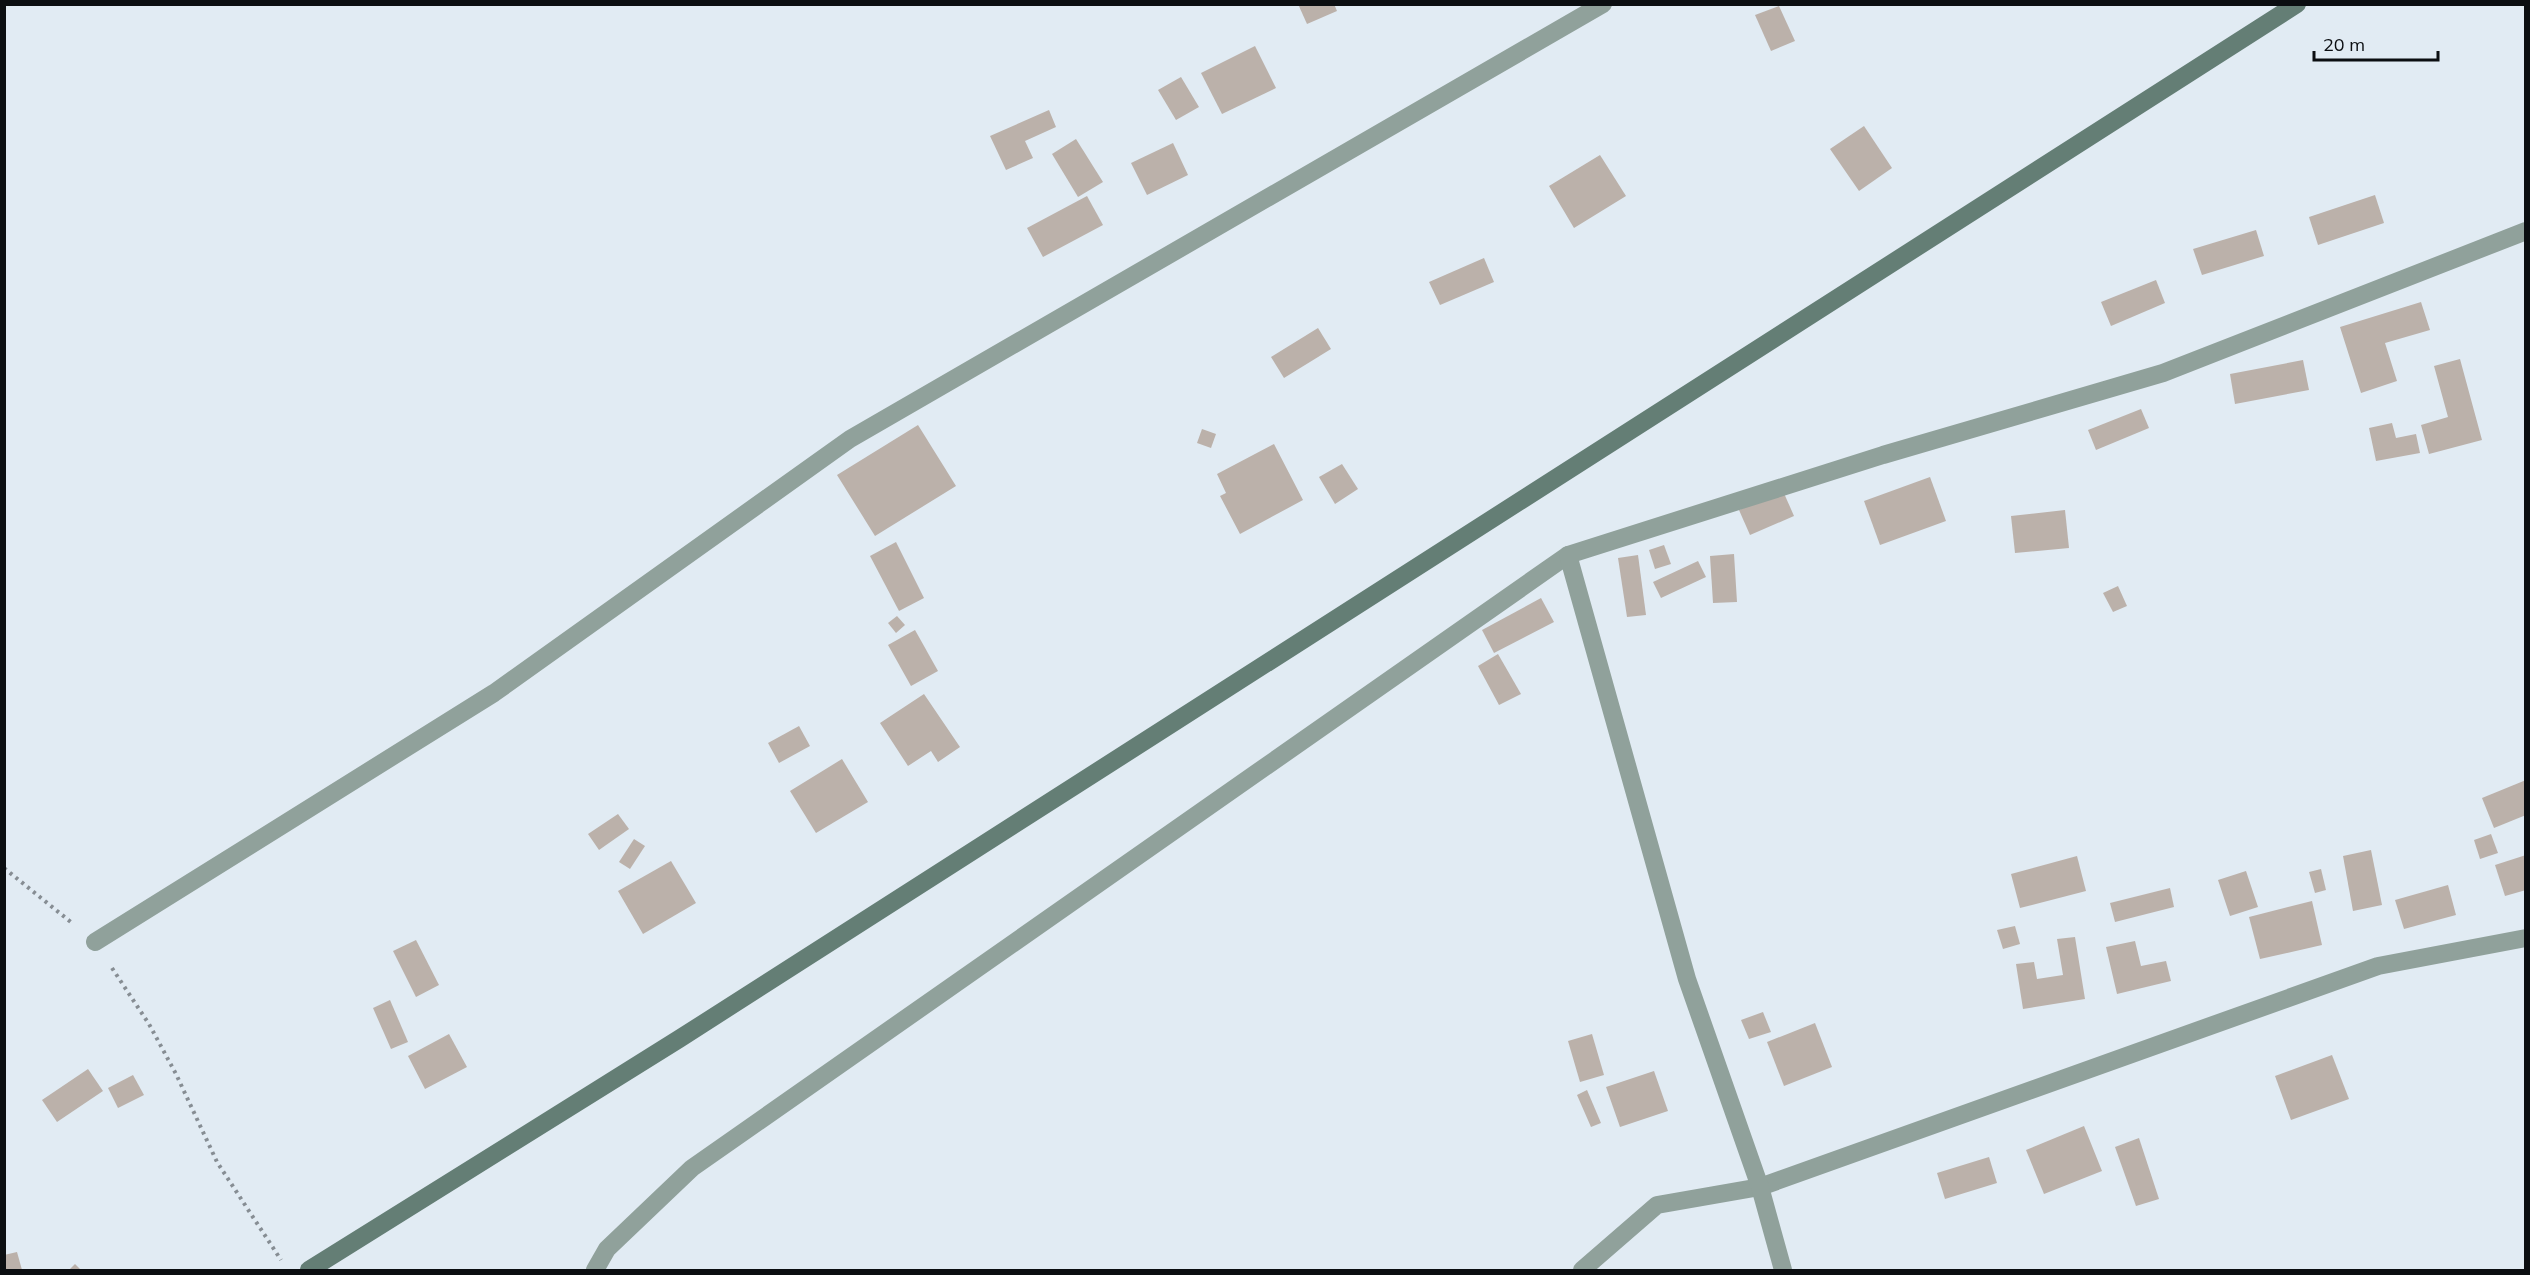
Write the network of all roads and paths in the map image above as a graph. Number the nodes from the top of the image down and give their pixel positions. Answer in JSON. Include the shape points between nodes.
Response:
{"nodes":[{"id":1,"x":1603,"y":4,"type":"edge"},
{"id":2,"x":2296,"y":4,"type":"edge"},
{"id":3,"x":2526,"y":231,"type":"edge"},
{"id":4,"x":1568,"y":555,"type":"junction"},
{"id":5,"x":4,"y":868,"type":"edge"},
{"id":6,"x":2526,"y":938,"type":"edge"},
{"id":7,"x":95,"y":942,"type":"junction"},
{"id":8,"x":1760,"y":1187,"type":"junction"},
{"id":9,"x":281,"y":1261,"type":"dead end"},
{"id":10,"x":309,"y":1270,"type":"edge"},
{"id":11,"x":595,"y":1270,"type":"edge"},
{"id":12,"x":1582,"y":1270,"type":"edge"},
{"id":13,"x":1783,"y":1270,"type":"edge"}],
"edges":[{"from":1,"to":7,"type":"street","via":[[850,439],[494,693]]},
{"from":2,"to":10,"type":"main road","via":[[679,1039]]},
{"from":3,"to":4,"type":"street","via":[[2163,373],[1883,455]]},
{"from":4,"to":8,"type":"street","via":[[1687,979]]},
{"from":4,"to":11,"type":"street","via":[[692,1168],[607,1249]]},
{"from":5,"to":7,"type":"path"},
{"from":6,"to":8,"type":"street","via":[[2378,966]]},
{"from":7,"to":9,"type":"path","via":[[154,1034],[216,1162]]},
{"from":8,"to":12,"type":"street","via":[[1656,1205]]},
{"from":8,"to":13,"type":"street"}]}
